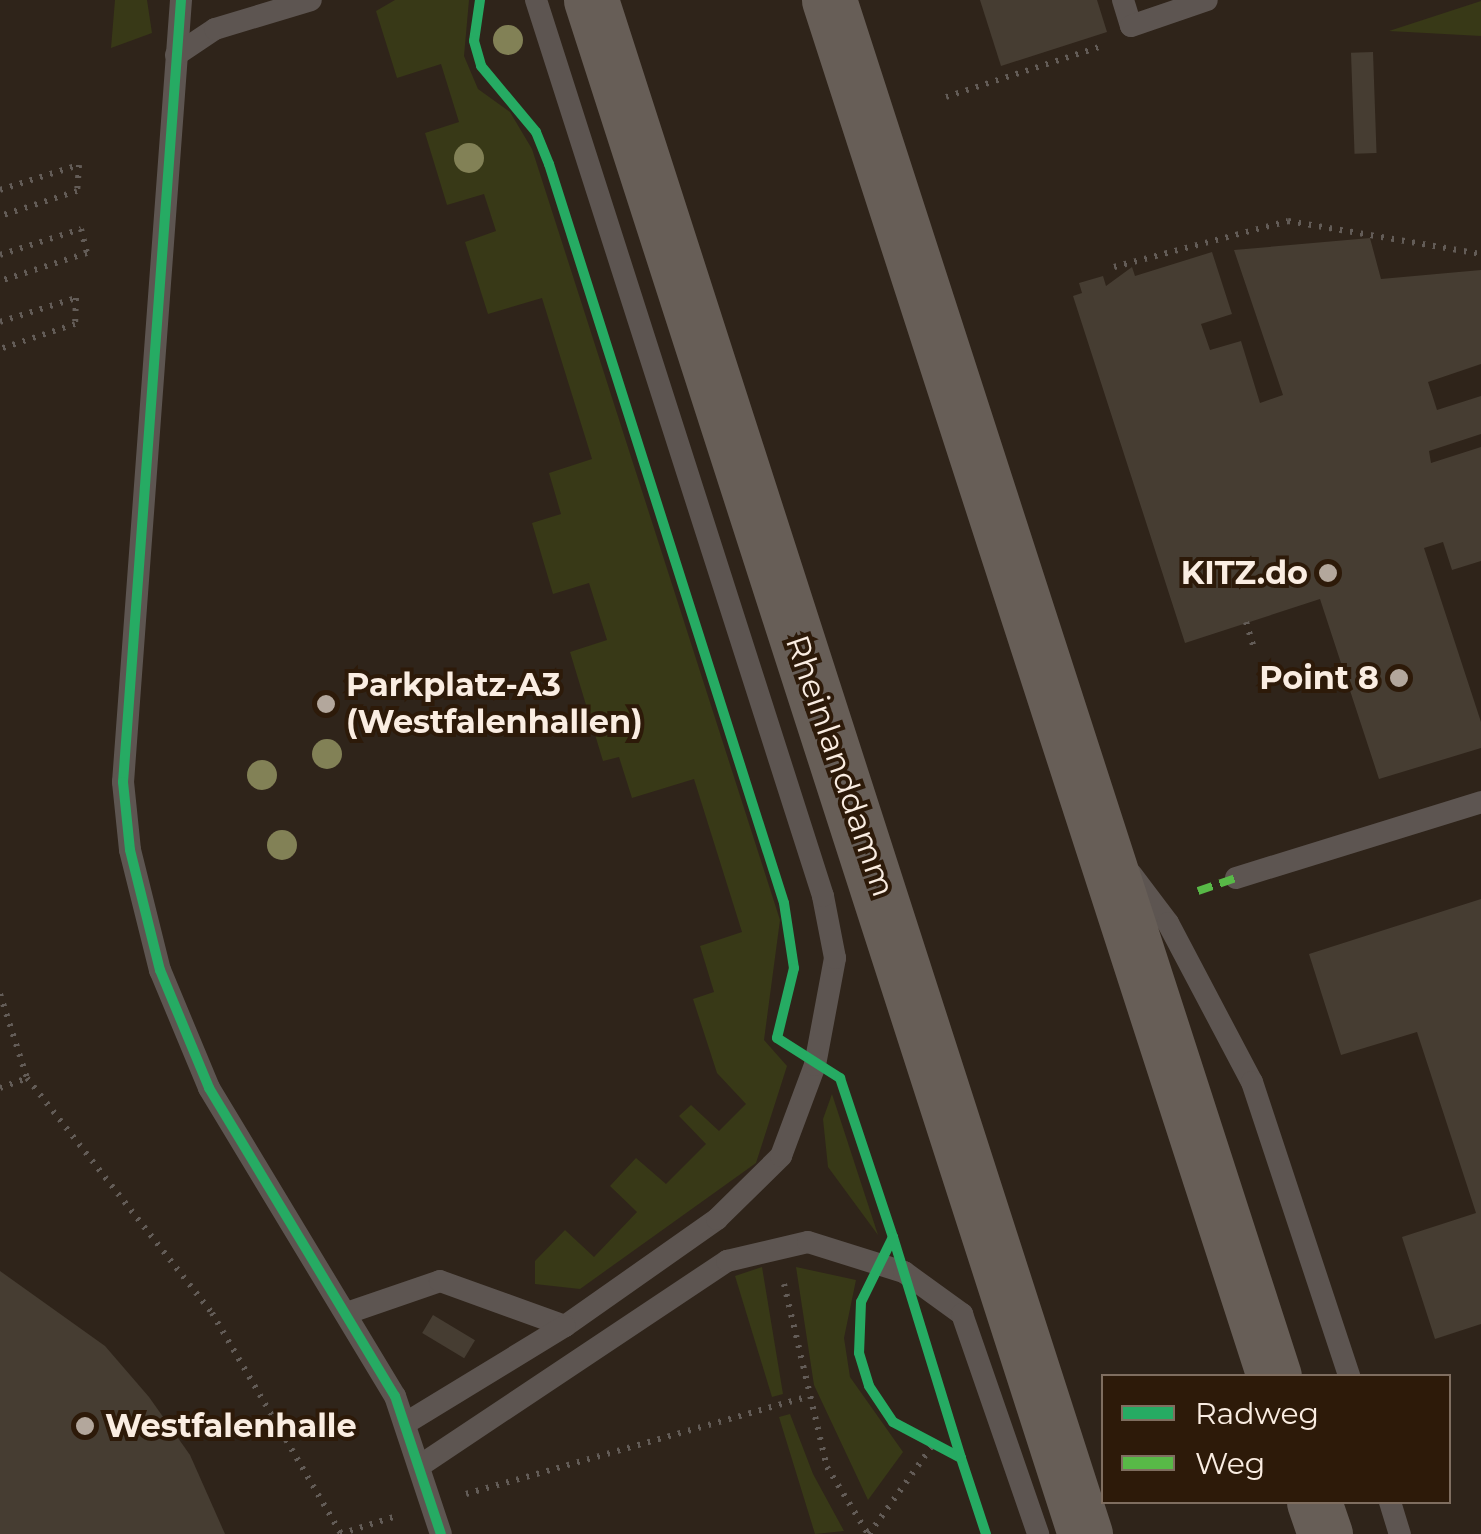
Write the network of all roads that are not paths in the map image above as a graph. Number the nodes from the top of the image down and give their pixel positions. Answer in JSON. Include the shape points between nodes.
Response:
{"nodes":[{"id":1,"x":180,"y":0,"type":"edge"},
{"id":2,"x":311,"y":0,"type":"edge"},
{"id":3,"x":536,"y":0,"type":"edge"},
{"id":4,"x":591,"y":0,"type":"edge"},
{"id":5,"x":829,"y":0,"type":"edge"},
{"id":6,"x":1122,"y":0,"type":"edge"},
{"id":7,"x":1207,"y":0,"type":"edge"},
{"id":8,"x":176,"y":55,"type":"junction"},
{"id":9,"x":1481,"y":802,"type":"edge"},
{"id":10,"x":1094,"y":826,"type":"junction"},
{"id":11,"x":1236,"y":878,"type":"dead end"},
{"id":12,"x":350,"y":1312,"type":"junction"},
{"id":13,"x":565,"y":1326,"type":"junction"},
{"id":14,"x":1273,"y":1374,"type":"edge"},
{"id":15,"x":1348,"y":1374,"type":"edge"},
{"id":16,"x":406,"y":1422,"type":"junction"},
{"id":17,"x":421,"y":1465,"type":"junction"},
{"id":18,"x":1315,"y":1504,"type":"edge"},
{"id":19,"x":1391,"y":1504,"type":"edge"},
{"id":20,"x":441,"y":1534,"type":"edge"},
{"id":21,"x":1038,"y":1534,"type":"edge"},
{"id":22,"x":1085,"y":1534,"type":"edge"},
{"id":23,"x":1325,"y":1534,"type":"edge"},
{"id":24,"x":1400,"y":1534,"type":"edge"}],
"edges":[{"from":1,"to":8,"type":"lane"},
{"from":2,"to":8,"type":"lane","via":[[215,29]]},
{"from":3,"to":13,"type":"lane","via":[[823,896],[835,958],[815,1065],[775,1167]]},
{"from":4,"to":22,"type":"main road","name":"Rheinlanddamm"},
{"from":5,"to":10,"type":"main road"},
{"from":6,"to":7,"type":"lane","via":[[1130,26]]},
{"from":8,"to":12,"type":"lane","via":[[123,782],[130,850],[160,970],[209,1088]]},
{"from":9,"to":11,"type":"lane"},
{"from":10,"to":14,"type":"main road"},
{"from":10,"to":15,"type":"lane","via":[[1168,923],[1252,1082]]},
{"from":12,"to":13,"type":"lane","via":[[440,1281]]},
{"from":12,"to":16,"type":"lane"},
{"from":13,"to":16,"type":"lane"},
{"from":16,"to":17,"type":"lane"},
{"from":17,"to":20,"type":"lane"},
{"from":17,"to":21,"type":"lane","via":[[727,1261],[786,1242],[828,1244],[904,1272],[962,1314]]},
{"from":18,"to":23,"type":"main road"},
{"from":19,"to":24,"type":"lane"}]}
